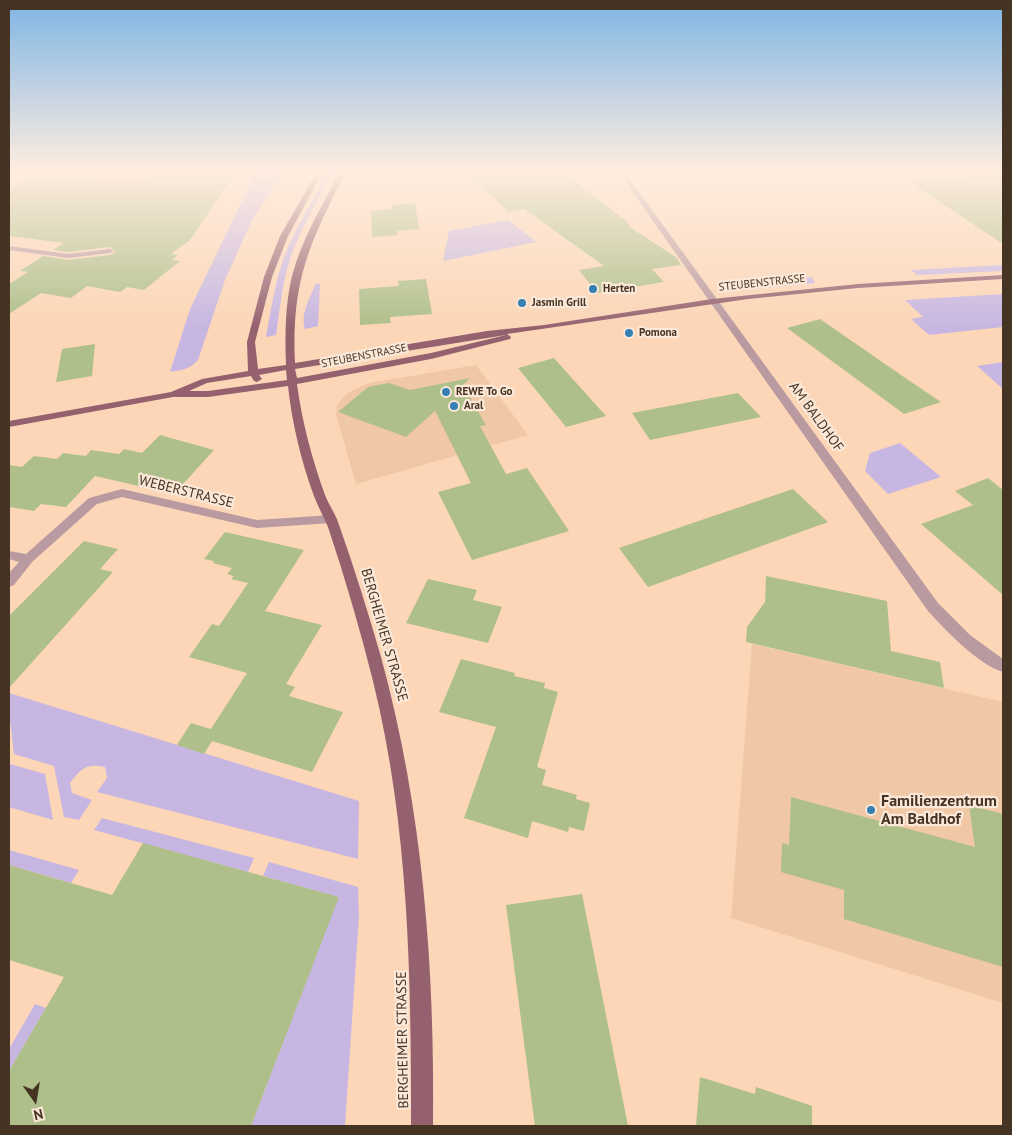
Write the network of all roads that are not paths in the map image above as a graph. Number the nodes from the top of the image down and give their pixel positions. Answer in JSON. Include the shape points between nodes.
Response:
{"nodes":[{"id":1,"x":291,"y":223,"type":"edge"},
{"id":2,"x":318,"y":223,"type":"edge"},
{"id":3,"x":658,"y":223,"type":"edge"},
{"id":4,"x":9,"y":248,"type":"edge"},
{"id":5,"x":110,"y":251,"type":"dead end"},
{"id":6,"x":1003,"y":277,"type":"edge"},
{"id":7,"x":714,"y":301,"type":"junction"},
{"id":8,"x":526,"y":330,"type":"junction"},
{"id":9,"x":292,"y":366,"type":"junction"},
{"id":10,"x":253,"y":372,"type":"junction"},
{"id":11,"x":293,"y":382,"type":"junction"},
{"id":12,"x":270,"y":385,"type":"junction"},
{"id":13,"x":173,"y":394,"type":"junction"},
{"id":14,"x":9,"y":424,"type":"edge"},
{"id":15,"x":331,"y":519,"type":"junction"},
{"id":16,"x":9,"y":555,"type":"edge"},
{"id":17,"x":28,"y":559,"type":"junction"},
{"id":18,"x":9,"y":582,"type":"edge"},
{"id":19,"x":1003,"y":666,"type":"edge"},
{"id":20,"x":422,"y":1126,"type":"edge"}],
"edges":[{"from":1,"to":10,"type":"main road","via":[[268,277],[251,342]]},
{"from":2,"to":9,"type":"main road","name":"BERGHEIMER STRASSE","via":[[300,264],[293,291],[288,337]]},
{"from":3,"to":7,"type":"street","name":"AM BALDHOF"},
{"from":4,"to":5,"type":"street","via":[[68,256]]},
{"from":6,"to":7,"type":"main road","name":"STEUBENSTRASSE","via":[[886,284]]},
{"from":7,"to":8,"type":"main road","name":"STEUBENSTRASSE"},
{"from":7,"to":19,"type":"street","name":"AM BALDHOF","via":[[933,607],[971,646]]},
{"from":8,"to":9,"type":"main road","name":"STEUBENSTRASSE"},
{"from":8,"to":11,"type":"main road","name":"STEUBENSTRASSE","via":[[448,352]]},
{"from":9,"to":10,"type":"main road"},
{"from":9,"to":11,"type":"main road","name":"BERGHEIMER STRASSE"},
{"from":10,"to":12,"type":"main road","via":[[257,380]]},
{"from":10,"to":13,"type":"main road","via":[[205,380]]},
{"from":11,"to":12,"type":"main road"},
{"from":11,"to":15,"type":"main road","name":"BERGHEIMER STRASSE","via":[[296,412],[310,465],[320,498]]},
{"from":12,"to":13,"type":"main road","via":[[208,394]]},
{"from":13,"to":14,"type":"main road"},
{"from":15,"to":17,"type":"street","name":"WEBERSTRASSE","via":[[257,524],[122,493],[93,501]]},
{"from":15,"to":20,"type":"main road","name":"BERGHEIMER STRASSE","via":[[379,676],[408,814],[419,960]]},
{"from":16,"to":17,"type":"street"},
{"from":17,"to":18,"type":"street","name":"WEBERSTRASSE"}]}
